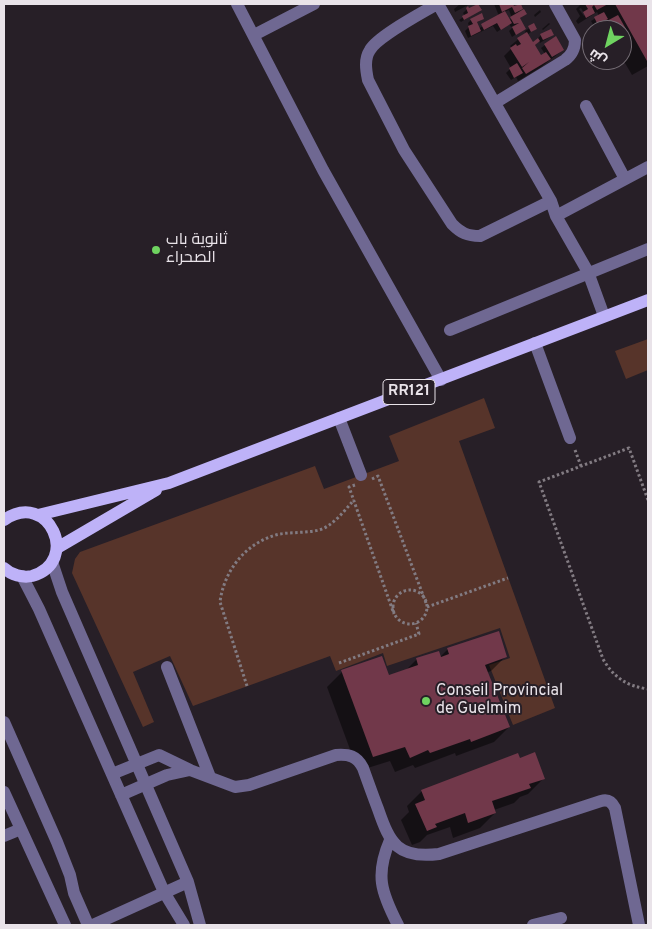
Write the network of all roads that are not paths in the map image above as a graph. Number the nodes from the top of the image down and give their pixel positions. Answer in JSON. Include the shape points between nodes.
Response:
{"nodes":[{"id":1,"x":238,"y":4,"type":"edge"},
{"id":2,"x":314,"y":4,"type":"edge"},
{"id":3,"x":437,"y":4,"type":"edge"},
{"id":4,"x":555,"y":4,"type":"edge"},
{"id":5,"x":254,"y":35,"type":"junction"},
{"id":6,"x":495,"y":103,"type":"junction"},
{"id":7,"x":586,"y":106,"type":"dead end"},
{"id":8,"x":648,"y":167,"type":"edge"},
{"id":9,"x":625,"y":179,"type":"junction"},
{"id":10,"x":551,"y":201,"type":"junction"},
{"id":11,"x":556,"y":216,"type":"junction"},
{"id":12,"x":648,"y":249,"type":"edge"},
{"id":13,"x":588,"y":272,"type":"junction"},
{"id":14,"x":648,"y":300,"type":"edge"},
{"id":15,"x":604,"y":316,"type":"junction"},
{"id":16,"x":450,"y":330,"type":"dead end"},
{"id":17,"x":535,"y":342,"type":"junction"},
{"id":18,"x":440,"y":380,"type":"junction"},
{"id":19,"x":339,"y":418,"type":"junction"},
{"id":20,"x":570,"y":438,"type":"dead end"},
{"id":21,"x":361,"y":481,"type":"road end"},
{"id":22,"x":168,"y":482,"type":"junction"},
{"id":23,"x":38,"y":515,"type":"junction"},
{"id":24,"x":4,"y":520,"type":"edge"},
{"id":25,"x":57,"y":548,"type":"junction"},
{"id":26,"x":52,"y":562,"type":"junction"},
{"id":27,"x":4,"y":568,"type":"edge"},
{"id":28,"x":22,"y":576,"type":"junction"},
{"id":29,"x":167,"y":667,"type":"dead end"},
{"id":30,"x":4,"y":722,"type":"edge"},
{"id":31,"x":137,"y":764,"type":"junction"},
{"id":32,"x":190,"y":770,"type":"junction"},
{"id":33,"x":112,"y":774,"type":"junction"},
{"id":34,"x":210,"y":777,"type":"junction"},
{"id":35,"x":146,"y":784,"type":"junction"},
{"id":36,"x":4,"y":792,"type":"edge"},
{"id":37,"x":121,"y":795,"type":"junction"},
{"id":38,"x":21,"y":829,"type":"junction"},
{"id":39,"x":4,"y":836,"type":"edge"},
{"id":40,"x":390,"y":840,"type":"junction"},
{"id":41,"x":188,"y":882,"type":"junction"},
{"id":42,"x":164,"y":892,"type":"junction"},
{"id":43,"x":561,"y":918,"type":"dead end"},
{"id":44,"x":65,"y":925,"type":"edge"},
{"id":45,"x":88,"y":925,"type":"edge"},
{"id":46,"x":93,"y":925,"type":"edge"},
{"id":47,"x":184,"y":925,"type":"edge"},
{"id":48,"x":200,"y":925,"type":"edge"},
{"id":49,"x":398,"y":925,"type":"edge"},
{"id":50,"x":533,"y":925,"type":"edge"},
{"id":51,"x":639,"y":925,"type":"edge"}],
"edges":[{"from":1,"to":5,"type":"street"},
{"from":2,"to":5,"type":"street"},
{"from":3,"to":6,"type":"street"},
{"from":3,"to":10,"type":"street","via":[[381,39],[370,48],[367,57],[368,80],[404,150],[452,224],[470,236],[480,236]]},
{"from":4,"to":6,"type":"street","via":[[575,40],[574,50],[565,60]]},
{"from":5,"to":18,"type":"street","via":[[323,170]]},
{"from":6,"to":10,"type":"street"},
{"from":7,"to":9,"type":"street"},
{"from":8,"to":9,"type":"street"},
{"from":9,"to":11,"type":"street"},
{"from":10,"to":11,"type":"street"},
{"from":11,"to":13,"type":"street"},
{"from":12,"to":13,"type":"street"},
{"from":13,"to":15,"type":"street"},
{"from":13,"to":16,"type":"street"},
{"from":14,"to":15,"type":"main road","number":"RR121"},
{"from":15,"to":17,"type":"main road","number":"RR121"},
{"from":17,"to":18,"type":"main road","number":"RR121"},
{"from":17,"to":20,"type":"street"},
{"from":18,"to":19,"type":"main road","number":"RR121"},
{"from":19,"to":21,"type":"street"},
{"from":19,"to":22,"type":"main road","number":"RR121"},
{"from":22,"to":23,"type":"main road","number":"RR121"},
{"from":22,"to":25,"type":"main road","number":"RR121"},
{"from":23,"to":24,"type":"main road","number":"RR121","via":[[27,512]]},
{"from":23,"to":25,"type":"main road","via":[[52,527]]},
{"from":25,"to":26,"type":"main road"},
{"from":26,"to":28,"type":"main road","via":[[40,573]]},
{"from":26,"to":31,"type":"street"},
{"from":27,"to":28,"type":"main road"},
{"from":28,"to":33,"type":"street"},
{"from":29,"to":34,"type":"street"},
{"from":30,"to":45,"type":"street","via":[[60,846],[74,893]]},
{"from":31,"to":32,"type":"street","via":[[159,755]]},
{"from":31,"to":33,"type":"street"},
{"from":31,"to":35,"type":"street"},
{"from":32,"to":34,"type":"street"},
{"from":32,"to":35,"type":"street"},
{"from":33,"to":37,"type":"street"},
{"from":34,"to":40,"type":"street","via":[[235,786],[249,785],[336,755],[353,756],[363,768]]},
{"from":35,"to":37,"type":"street"},
{"from":35,"to":41,"type":"street"},
{"from":36,"to":38,"type":"street"},
{"from":37,"to":42,"type":"street"},
{"from":38,"to":39,"type":"street"},
{"from":38,"to":44,"type":"street"},
{"from":40,"to":49,"type":"street","via":[[381,873],[383,890]]},
{"from":40,"to":51,"type":"street","via":[[409,853],[423,856],[439,854],[608,801],[615,808]]},
{"from":41,"to":42,"type":"street"},
{"from":41,"to":48,"type":"street"},
{"from":42,"to":46,"type":"street"},
{"from":42,"to":47,"type":"street"},
{"from":43,"to":50,"type":"street"}]}
